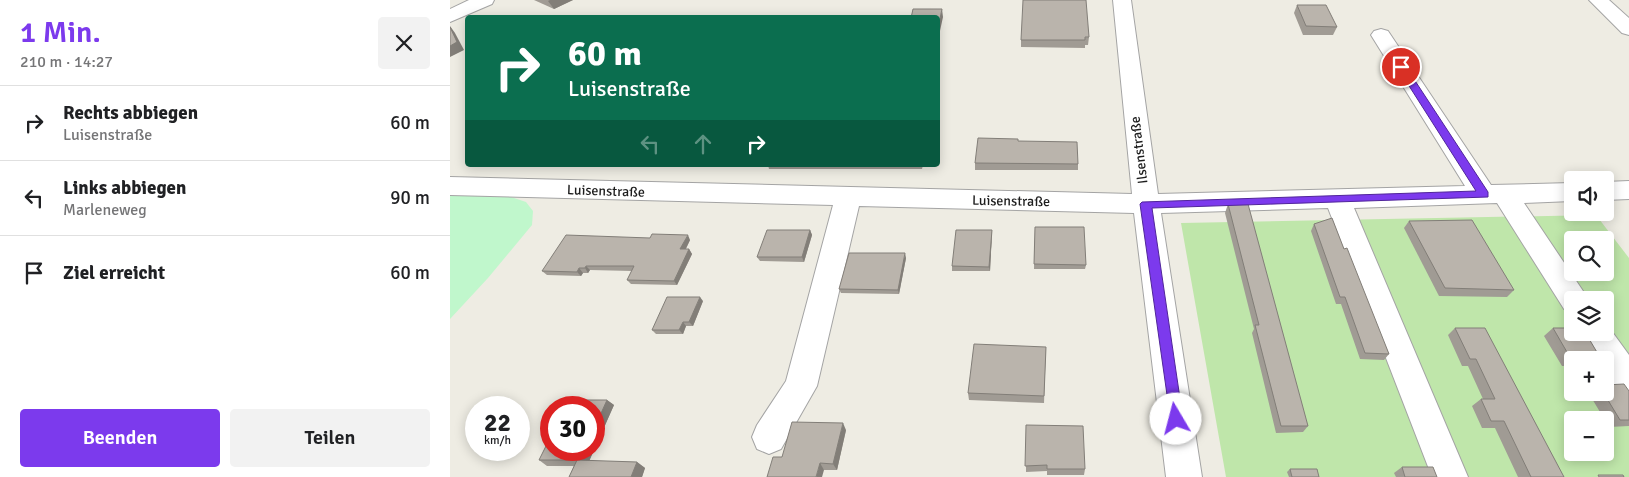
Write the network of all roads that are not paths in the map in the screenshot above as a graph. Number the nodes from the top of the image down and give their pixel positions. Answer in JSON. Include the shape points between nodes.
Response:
{"nodes":[{"id":1,"x":484,"y":0,"type":"edge"},
{"id":2,"x":1122,"y":0,"type":"edge"},
{"id":3,"x":1598,"y":0,"type":"edge"},
{"id":4,"x":450,"y":16,"type":"edge"},
{"id":5,"x":1629,"y":29,"type":"edge"},
{"id":6,"x":1381,"y":35,"type":"dead end"},
{"id":7,"x":450,"y":186,"type":"edge"},
{"id":8,"x":1629,"y":190,"type":"edge"},
{"id":9,"x":1614,"y":191,"type":"edge"},
{"id":10,"x":1564,"y":192,"type":"edge"},
{"id":11,"x":1494,"y":194,"type":"junction"},
{"id":12,"x":848,"y":197,"type":"junction"},
{"id":13,"x":1337,"y":199,"type":"junction"},
{"id":14,"x":1146,"y":204,"type":"junction"},
{"id":15,"x":1567,"y":291,"type":"edge"},
{"id":16,"x":1602,"y":341,"type":"edge"},
{"id":17,"x":1629,"y":382,"type":"edge"},
{"id":18,"x":769,"y":437,"type":"dead end"},
{"id":19,"x":1184,"y":477,"type":"edge"},
{"id":20,"x":1450,"y":477,"type":"edge"}],
"edges":[{"from":1,"to":4,"type":"street"},
{"from":2,"to":14,"type":"street","name":"Ilsenstraße"},
{"from":3,"to":5,"type":"street"},
{"from":6,"to":11,"type":"street"},
{"from":7,"to":12,"type":"street","name":"Luisenstraße"},
{"from":8,"to":9,"type":"street"},
{"from":10,"to":11,"type":"street","name":"Luisenstraße"},
{"from":11,"to":13,"type":"street","name":"Luisenstraße"},
{"from":11,"to":15,"type":"street"},
{"from":12,"to":14,"type":"street","name":"Luisenstraße"},
{"from":12,"to":18,"type":"street","via":[[801,386]]},
{"from":13,"to":14,"type":"street","name":"Luisenstraße"},
{"from":13,"to":20,"type":"street"},
{"from":14,"to":19,"type":"street","name":"Ilsenstraße"},
{"from":16,"to":17,"type":"street"}]}
